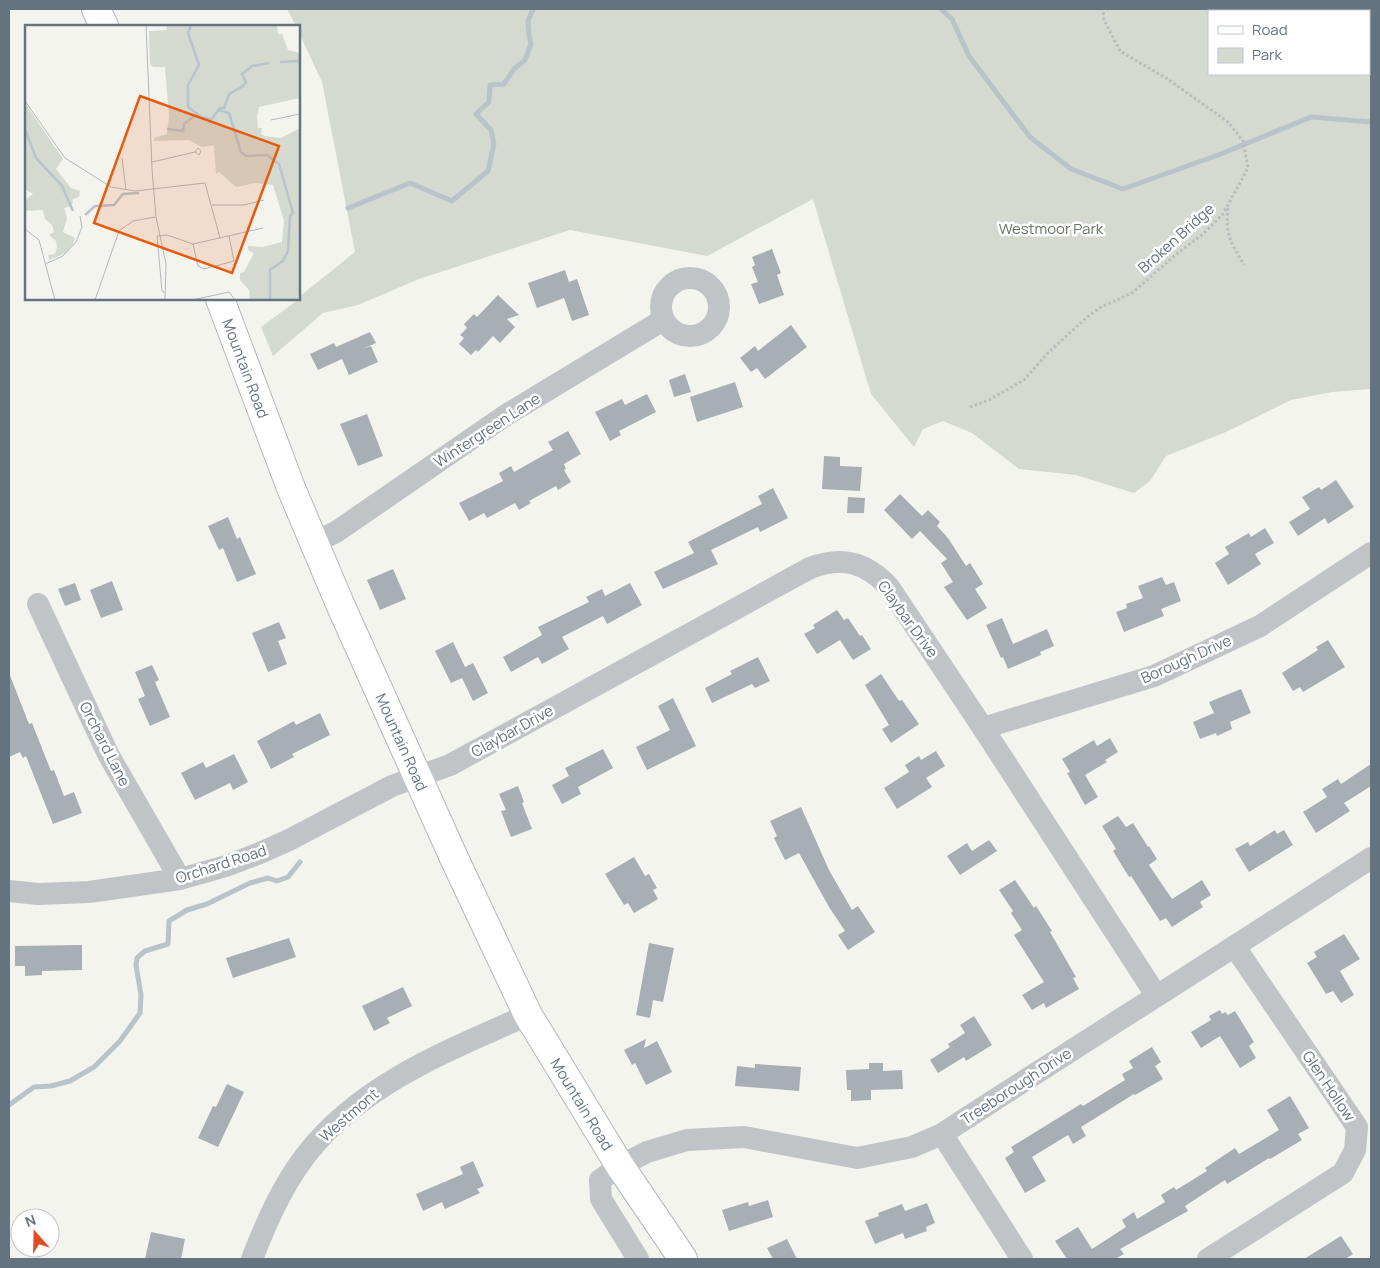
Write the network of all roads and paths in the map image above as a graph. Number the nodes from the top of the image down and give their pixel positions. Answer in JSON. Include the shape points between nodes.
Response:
{"nodes":[{"id":1,"x":96,"y":9,"type":"edge"},
{"id":2,"x":1104,"y":9,"type":"edge"},
{"id":3,"x":104,"y":25,"type":"edge"},
{"id":4,"x":1228,"y":205,"type":"junction"},
{"id":5,"x":1244,"y":265,"type":"dead end"},
{"id":6,"x":220,"y":300,"type":"edge"},
{"id":7,"x":663,"y":320,"type":"dead end"},
{"id":8,"x":970,"y":407,"type":"dead end"},
{"id":9,"x":313,"y":543,"type":"junction"},
{"id":10,"x":1371,"y":553,"type":"edge"},
{"id":11,"x":38,"y":604,"type":"dead end"},
{"id":12,"x":983,"y":728,"type":"junction"},
{"id":13,"x":417,"y":777,"type":"junction"},
{"id":14,"x":1371,"y":858,"type":"edge"},
{"id":15,"x":180,"y":879,"type":"junction"},
{"id":16,"x":9,"y":891,"type":"edge"},
{"id":17,"x":1235,"y":947,"type":"junction"},
{"id":18,"x":1156,"y":995,"type":"junction"},
{"id":19,"x":528,"y":1015,"type":"junction"},
{"id":20,"x":942,"y":1134,"type":"junction"},
{"id":21,"x":620,"y":1166,"type":"junction"},
{"id":22,"x":252,"y":1259,"type":"edge"},
{"id":23,"x":638,"y":1259,"type":"edge"},
{"id":24,"x":683,"y":1259,"type":"edge"},
{"id":25,"x":1022,"y":1259,"type":"edge"},
{"id":26,"x":1208,"y":1259,"type":"edge"}],
"edges":[{"from":1,"to":3,"type":"main road"},
{"from":2,"to":4,"type":"path","name":"Broken Bridge","via":[[1104,20],[1120,51],[1212,110],[1228,122],[1243,141],[1248,168]]},
{"from":4,"to":5,"type":"path","via":[[1228,236]]},
{"from":4,"to":8,"type":"path","name":"Broken Bridge","via":[[1202,234],[1132,293],[1087,317],[1024,380]]},
{"from":6,"to":9,"type":"main road","name":"Mountain Road"},
{"from":7,"to":9,"type":"street","name":"Wintergreen Lane","via":[[506,415],[336,532]]},
{"from":9,"to":13,"type":"main road","name":"Mountain Road"},
{"from":10,"to":12,"type":"street","name":"Borough Drive","via":[[1260,626],[1154,676]]},
{"from":11,"to":15,"type":"street","name":"Orchard Lane","via":[[108,754]]},
{"from":12,"to":13,"type":"street","name":"Claybar Drive","via":[[889,587],[856,564],[836,561],[810,568],[450,765]]},
{"from":12,"to":18,"type":"street","name":"Claybar Drive"},
{"from":13,"to":15,"type":"street","name":"Orchard Road","via":[[392,786],[267,850]]},
{"from":13,"to":19,"type":"main road","name":"Mountain Road"},
{"from":14,"to":17,"type":"street","name":"Treeborough Drive"},
{"from":15,"to":16,"type":"street","name":"Orchard Road","via":[[89,892],[38,894]]},
{"from":17,"to":18,"type":"street","name":"Treeborough Drive"},
{"from":17,"to":26,"type":"street","name":"Glen Hollow","via":[[1357,1127],[1355,1150],[1343,1173]]},
{"from":18,"to":20,"type":"street","name":"Treeborough Drive"},
{"from":19,"to":21,"type":"main road","name":"Mountain Road"},
{"from":19,"to":22,"type":"street","name":"Westmont","via":[[396,1078],[363,1099],[334,1124],[306,1155],[285,1187],[266,1222]]},
{"from":20,"to":21,"type":"street","name":"Treeborough Drive","via":[[912,1146],[857,1158],[744,1137],[687,1140],[647,1152]]},
{"from":20,"to":25,"type":"street"},
{"from":21,"to":23,"type":"street","name":"Mountain Road","via":[[600,1180],[601,1199]]},
{"from":21,"to":24,"type":"main road","name":"Mountain Road"}]}
